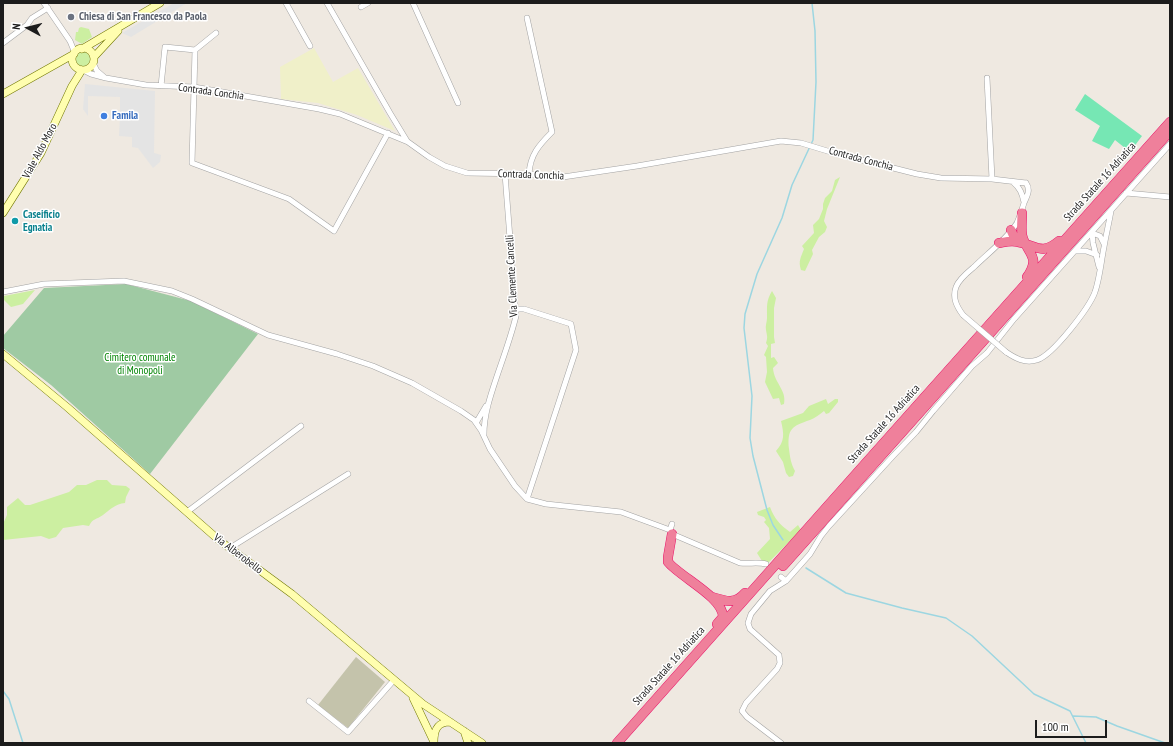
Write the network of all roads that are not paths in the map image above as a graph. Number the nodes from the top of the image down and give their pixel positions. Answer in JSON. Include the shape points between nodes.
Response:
{"nodes":[{"id":1,"x":160,"y":3,"type":"edge"},
{"id":2,"x":286,"y":3,"type":"edge"},
{"id":3,"x":327,"y":3,"type":"edge"},
{"id":4,"x":368,"y":3,"type":"edge"},
{"id":5,"x":413,"y":3,"type":"edge"},
{"id":6,"x":46,"y":5,"type":"edge"},
{"id":7,"x":361,"y":7,"type":"dead end"},
{"id":8,"x":526,"y":18,"type":"dead end"},
{"id":9,"x":131,"y":20,"type":"junction"},
{"id":10,"x":216,"y":33,"type":"dead end"},
{"id":11,"x":3,"y":43,"type":"edge"},
{"id":12,"x":310,"y":46,"type":"dead end"},
{"id":13,"x":195,"y":50,"type":"junction"},
{"id":14,"x":78,"y":51,"type":"junction"},
{"id":15,"x":94,"y":60,"type":"junction"},
{"id":16,"x":57,"y":64,"type":"junction"},
{"id":17,"x":79,"y":68,"type":"junction"},
{"id":18,"x":106,"y":78,"type":"junction"},
{"id":19,"x":988,"y":78,"type":"dead end"},
{"id":20,"x":162,"y":86,"type":"junction"},
{"id":21,"x":194,"y":87,"type":"junction"},
{"id":22,"x":3,"y":94,"type":"edge"},
{"id":23,"x":458,"y":103,"type":"dead end"},
{"id":24,"x":1170,"y":122,"type":"edge"},
{"id":25,"x":1170,"y":132,"type":"edge"},
{"id":26,"x":388,"y":133,"type":"junction"},
{"id":27,"x":408,"y":142,"type":"junction"},
{"id":28,"x":1170,"y":144,"type":"edge"},
{"id":29,"x":505,"y":174,"type":"junction"},
{"id":30,"x":529,"y":174,"type":"junction"},
{"id":31,"x":992,"y":179,"type":"junction"},
{"id":32,"x":1012,"y":182,"type":"junction"},
{"id":33,"x":1026,"y":183,"type":"junction"},
{"id":34,"x":1022,"y":193,"type":"junction"},
{"id":35,"x":1126,"y":193,"type":"junction"},
{"id":36,"x":1170,"y":197,"type":"edge"},
{"id":37,"x":1024,"y":203,"type":"junction"},
{"id":38,"x":1112,"y":210,"type":"junction"},
{"id":39,"x":3,"y":213,"type":"edge"},
{"id":40,"x":1022,"y":213,"type":"junction"},
{"id":41,"x":1077,"y":226,"type":"junction"},
{"id":42,"x":1011,"y":230,"type":"junction"},
{"id":43,"x":1092,"y":233,"type":"junction"},
{"id":44,"x":1023,"y":241,"type":"junction"},
{"id":45,"x":999,"y":243,"type":"junction"},
{"id":46,"x":1104,"y":244,"type":"junction"},
{"id":47,"x":1075,"y":251,"type":"junction"},
{"id":48,"x":1097,"y":256,"type":"junction"},
{"id":49,"x":1100,"y":271,"type":"junction"},
{"id":50,"x":3,"y":292,"type":"edge"},
{"id":51,"x":515,"y":309,"type":"junction"},
{"id":52,"x":1001,"y":312,"type":"junction"},
{"id":53,"x":3,"y":354,"type":"edge"},
{"id":54,"x":490,"y":399,"type":"junction"},
{"id":55,"x":482,"y":412,"type":"junction"},
{"id":56,"x":470,"y":418,"type":"junction"},
{"id":57,"x":485,"y":418,"type":"junction"},
{"id":58,"x":477,"y":424,"type":"junction"},
{"id":59,"x":301,"y":426,"type":"dead end"},
{"id":60,"x":484,"y":436,"type":"junction"},
{"id":61,"x":348,"y":474,"type":"dead end"},
{"id":62,"x":527,"y":499,"type":"junction"},
{"id":63,"x":187,"y":512,"type":"junction"},
{"id":64,"x":672,"y":524,"type":"dead end"},
{"id":65,"x":671,"y":532,"type":"junction"},
{"id":66,"x":230,"y":548,"type":"junction"},
{"id":67,"x":768,"y":568,"type":"junction"},
{"id":68,"x":781,"y":577,"type":"dead end"},
{"id":69,"x":786,"y":581,"type":"junction"},
{"id":70,"x":712,"y":597,"type":"junction"},
{"id":71,"x":686,"y":666,"type":"junction"},
{"id":72,"x":394,"y":680,"type":"junction"},
{"id":73,"x":411,"y":694,"type":"junction"},
{"id":74,"x":308,"y":701,"type":"dead end"},
{"id":75,"x":450,"y":722,"type":"junction"},
{"id":76,"x":464,"y":731,"type":"junction"},
{"id":77,"x":434,"y":742,"type":"edge"},
{"id":78,"x":468,"y":743,"type":"edge"},
{"id":79,"x":482,"y":743,"type":"edge"},
{"id":80,"x":617,"y":743,"type":"edge"},
{"id":81,"x":625,"y":743,"type":"edge"},
{"id":82,"x":781,"y":743,"type":"edge"}],
"edges":[{"from":1,"to":9,"type":"main road"},
{"from":2,"to":12,"type":"street"},
{"from":3,"to":27,"type":"street"},
{"from":4,"to":7,"type":"street"},
{"from":5,"to":23,"type":"street"},
{"from":6,"to":11,"type":"street","via":[[27,25]]},
{"from":6,"to":14,"type":"street"},
{"from":8,"to":30,"type":"street","via":[[552,132],[535,152]]},
{"from":9,"to":14,"type":"main road"},
{"from":9,"to":15,"type":"main road","via":[[113,36]]},
{"from":10,"to":13,"type":"street"},
{"from":13,"to":20,"type":"street","via":[[165,47]]},
{"from":13,"to":21,"type":"street"},
{"from":14,"to":15,"type":"main road","via":[[88,50],[93,54]]},
{"from":14,"to":16,"type":"main road"},
{"from":14,"to":17,"type":"main road","via":[[72,60]]},
{"from":15,"to":17,"type":"main road","via":[[89,68]]},
{"from":15,"to":18,"type":"street","via":[[98,72]]},
{"from":16,"to":17,"type":"main road"},
{"from":16,"to":22,"type":"main road"},
{"from":17,"to":18,"type":"street","name":"Contrada Conchia"},
{"from":17,"to":39,"type":"main road","name":"Viale Aldo Moro","via":[[41,153]]},
{"from":18,"to":20,"type":"street","name":"Contrada Conchia"},
{"from":19,"to":31,"type":"street"},
{"from":20,"to":21,"type":"street","name":"Contrada Conchia"},
{"from":21,"to":26,"type":"street","name":"Contrada Conchia","via":[[319,108]]},
{"from":21,"to":26,"type":"street","via":[[192,163],[289,199],[334,231]]},
{"from":24,"to":41,"type":"highway","name":"Strada Statale 16 Adriatica"},
{"from":25,"to":81,"type":"highway","name":"Strada Statale 16 Adriatica"},
{"from":26,"to":27,"type":"street","name":"Contrada Conchia"},
{"from":27,"to":29,"type":"street","name":"Contrada Conchia","via":[[446,166],[467,173]]},
{"from":28,"to":35,"type":"street"},
{"from":29,"to":30,"type":"street","name":"Contrada Conchia"},
{"from":29,"to":51,"type":"street","name":"Via Clemente Cancelli"},
{"from":30,"to":31,"type":"street","name":"Contrada Conchia","via":[[563,177],[781,141],[801,143],[917,174],[941,178]]},
{"from":31,"to":32,"type":"street","name":"Contrada Conchia"},
{"from":32,"to":33,"type":"street","name":"Contrada Conchia"},
{"from":32,"to":34,"type":"street"},
{"from":33,"to":34,"type":"street"},
{"from":33,"to":37,"type":"street","via":[[1029,187]]},
{"from":34,"to":37,"type":"street"},
{"from":35,"to":36,"type":"street"},
{"from":35,"to":38,"type":"street"},
{"from":37,"to":40,"type":"street"},
{"from":38,"to":43,"type":"street"},
{"from":38,"to":46,"type":"street"},
{"from":40,"to":42,"type":"street"},
{"from":40,"to":44,"type":"highway"},
{"from":41,"to":44,"type":"highway","via":[[1052,247],[1043,249]]},
{"from":41,"to":52,"type":"highway","name":"Strada Statale 16 Adriatica"},
{"from":42,"to":44,"type":"highway","via":[[1018,232]]},
{"from":42,"to":45,"type":"street"},
{"from":43,"to":46,"type":"street","via":[[1100,236]]},
{"from":43,"to":47,"type":"street"},
{"from":43,"to":48,"type":"street"},
{"from":44,"to":45,"type":"highway"},
{"from":44,"to":52,"type":"highway","via":[[1032,253],[1031,271]]},
{"from":45,"to":49,"type":"street","bridge":true,"via":[[961,279],[956,287],[956,306],[1006,352],[1026,362],[1048,354],[1078,320],[1095,292]]},
{"from":46,"to":49,"type":"street"},
{"from":47,"to":48,"type":"street","via":[[1086,251]]},
{"from":47,"to":69,"type":"street","via":[[987,353],[972,366],[916,432],[829,526],[810,554]]},
{"from":48,"to":49,"type":"street"},
{"from":50,"to":56,"type":"street","via":[[44,284],[124,281],[172,291],[268,335],[373,366],[412,383]]},
{"from":51,"to":54,"type":"street","name":"Via Clemente Cancelli","via":[[513,329]]},
{"from":51,"to":62,"type":"street","via":[[524,309],[571,324],[576,350]]},
{"from":52,"to":67,"type":"highway","name":"Strada Statale 16 Adriatica"},
{"from":53,"to":63,"type":"main road","name":"Via Alberobello"},
{"from":54,"to":55,"type":"street"},
{"from":54,"to":57,"type":"street"},
{"from":55,"to":56,"type":"street"},
{"from":55,"to":58,"type":"street"},
{"from":56,"to":58,"type":"street"},
{"from":57,"to":58,"type":"street"},
{"from":57,"to":60,"type":"street"},
{"from":58,"to":60,"type":"street"},
{"from":59,"to":63,"type":"street"},
{"from":60,"to":62,"type":"street","via":[[515,486]]},
{"from":61,"to":66,"type":"street"},
{"from":62,"to":65,"type":"street","via":[[546,504],[621,512]]},
{"from":63,"to":66,"type":"main road","name":"Via Alberobello"},
{"from":64,"to":65,"type":"street"},
{"from":65,"to":67,"type":"street","via":[[740,563],[761,562]]},
{"from":65,"to":70,"type":"highway","via":[[668,562]]},
{"from":66,"to":72,"type":"main road","name":"Via Alberobello","via":[[292,594]]},
{"from":67,"to":70,"type":"highway","via":[[740,599],[724,601]]},
{"from":67,"to":71,"type":"highway","name":"Strada Statale 16 Adriatica"},
{"from":68,"to":69,"type":"street"},
{"from":69,"to":82,"type":"street","via":[[770,591],[751,614],[748,623],[750,629],[779,655],[780,663],[742,711]]},
{"from":70,"to":71,"type":"highway","via":[[720,607],[723,617],[692,652]]},
{"from":71,"to":80,"type":"highway","name":"Strada Statale 16 Adriatica"},
{"from":72,"to":73,"type":"main road","name":"Via Alberobello"},
{"from":72,"to":74,"type":"street","via":[[348,732]]},
{"from":73,"to":75,"type":"main road","name":"Via Alberobello"},
{"from":73,"to":77,"type":"main road"},
{"from":75,"to":76,"type":"main road","name":"Via Alberobello"},
{"from":75,"to":77,"type":"main road","via":[[437,726]]},
{"from":76,"to":78,"type":"main road"},
{"from":76,"to":79,"type":"main road","name":"Via Alberobello"}]}
